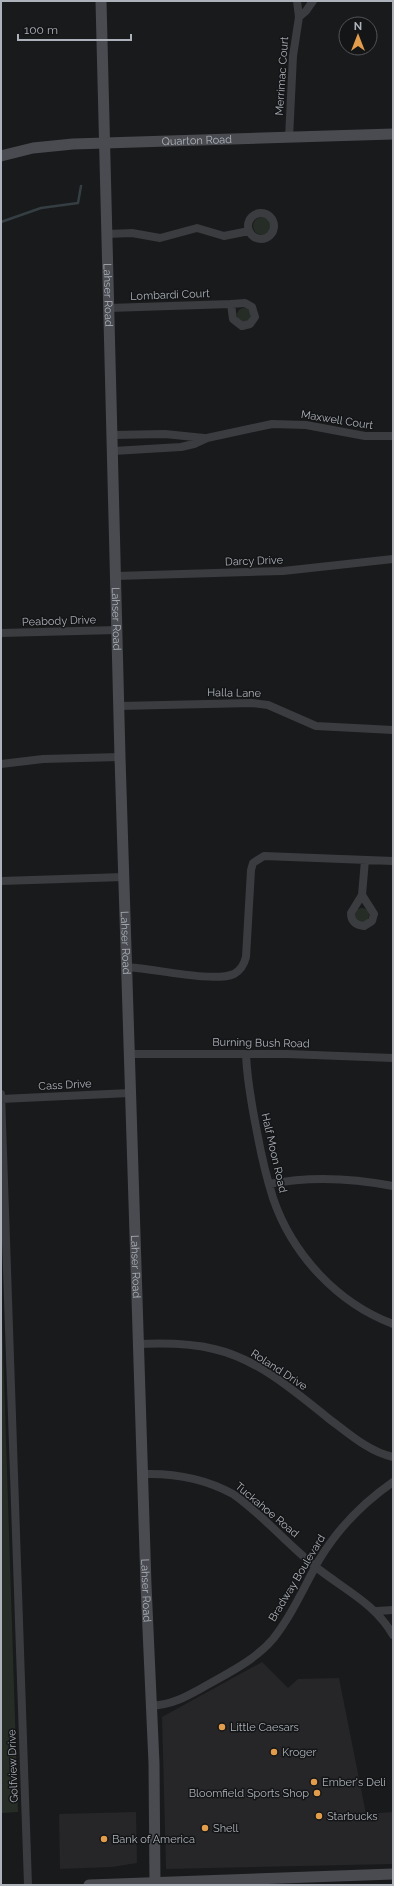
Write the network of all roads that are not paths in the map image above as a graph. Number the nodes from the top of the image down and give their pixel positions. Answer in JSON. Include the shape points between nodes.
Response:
{"nodes":[{"id":1,"x":101,"y":1,"type":"edge"},
{"id":2,"x":297,"y":1,"type":"edge"},
{"id":3,"x":313,"y":1,"type":"edge"},
{"id":4,"x":299,"y":17,"type":"junction"},
{"id":5,"x":393,"y":134,"type":"edge"},
{"id":6,"x":289,"y":138,"type":"junction"},
{"id":7,"x":104,"y":143,"type":"junction"},
{"id":8,"x":1,"y":156,"type":"edge"},
{"id":9,"x":249,"y":231,"type":"dead end"},
{"id":10,"x":107,"y":234,"type":"junction"},
{"id":11,"x":231,"y":304,"type":"dead end"},
{"id":12,"x":109,"y":308,"type":"junction"},
{"id":13,"x":113,"y":435,"type":"junction"},
{"id":14,"x":393,"y":436,"type":"edge"},
{"id":15,"x":207,"y":438,"type":"junction"},
{"id":16,"x":113,"y":451,"type":"junction"},
{"id":17,"x":393,"y":559,"type":"edge"},
{"id":18,"x":116,"y":576,"type":"junction"},
{"id":19,"x":117,"y":630,"type":"junction"},
{"id":20,"x":1,"y":633,"type":"edge"},
{"id":21,"x":119,"y":706,"type":"junction"},
{"id":22,"x":393,"y":730,"type":"edge"},
{"id":23,"x":120,"y":757,"type":"junction"},
{"id":24,"x":1,"y":764,"type":"edge"},
{"id":25,"x":364,"y":860,"type":"junction"},
{"id":26,"x":393,"y":861,"type":"edge"},
{"id":27,"x":124,"y":877,"type":"junction"},
{"id":28,"x":1,"y":881,"type":"edge"},
{"id":29,"x":362,"y":895,"type":"dead end"},
{"id":30,"x":126,"y":967,"type":"junction"},
{"id":31,"x":129,"y":1054,"type":"junction"},
{"id":32,"x":246,"y":1054,"type":"junction"},
{"id":33,"x":393,"y":1058,"type":"edge"},
{"id":34,"x":130,"y":1093,"type":"junction"},
{"id":35,"x":1,"y":1094,"type":"edge"},
{"id":36,"x":1,"y":1099,"type":"edge"},
{"id":37,"x":268,"y":1184,"type":"junction"},
{"id":38,"x":393,"y":1186,"type":"edge"},
{"id":39,"x":393,"y":1324,"type":"edge"},
{"id":40,"x":138,"y":1344,"type":"junction"},
{"id":41,"x":393,"y":1459,"type":"edge"},
{"id":42,"x":143,"y":1474,"type":"junction"},
{"id":43,"x":393,"y":1482,"type":"edge"},
{"id":44,"x":316,"y":1567,"type":"junction"},
{"id":45,"x":393,"y":1610,"type":"edge"},
{"id":46,"x":377,"y":1611,"type":"junction"},
{"id":47,"x":393,"y":1634,"type":"edge"},
{"id":48,"x":150,"y":1706,"type":"junction"},
{"id":49,"x":393,"y":1874,"type":"edge"},
{"id":50,"x":155,"y":1884,"type":"edge"},
{"id":51,"x":28,"y":1885,"type":"edge"},
{"id":52,"x":89,"y":1885,"type":"edge"}],
"edges":[{"from":1,"to":7,"type":"street","name":"Lahser Road"},
{"from":2,"to":4,"type":"street","name":"Merrimac Court"},
{"from":3,"to":4,"type":"street"},
{"from":4,"to":6,"type":"street","name":"Merrimac Court","via":[[293,56]]},
{"from":5,"to":6,"type":"street","name":"Quarton Road"},
{"from":6,"to":7,"type":"street","name":"Quarton Road"},
{"from":7,"to":8,"type":"street","name":"Quarton Road","via":[[50,146]]},
{"from":7,"to":10,"type":"street","name":"Lahser Road"},
{"from":9,"to":10,"type":"street","via":[[224,236],[197,228],[160,238],[132,233]]},
{"from":10,"to":12,"type":"street","name":"Lahser Road"},
{"from":11,"to":12,"type":"street","name":"Lombardi Court"},
{"from":12,"to":13,"type":"street","name":"Lahser Road"},
{"from":13,"to":15,"type":"street","name":"Maxwell Court","via":[[165,434]]},
{"from":13,"to":16,"type":"street","name":"Lahser Road"},
{"from":14,"to":15,"type":"street","name":"Maxwell Court","via":[[365,436],[315,426],[283,424],[260,426]]},
{"from":15,"to":16,"type":"street","name":"Maxwell Court","via":[[181,447]]},
{"from":16,"to":18,"type":"street","name":"Lahser Road"},
{"from":17,"to":18,"type":"street","name":"Darcy Drive","via":[[283,571]]},
{"from":18,"to":19,"type":"street","name":"Lahser Road"},
{"from":19,"to":20,"type":"street","name":"Peabody Drive"},
{"from":19,"to":21,"type":"street","name":"Lahser Road"},
{"from":21,"to":22,"type":"street","name":"Halla Lane","via":[[252,703],[268,705],[316,726]]},
{"from":21,"to":23,"type":"street","name":"Lahser Road"},
{"from":23,"to":24,"type":"street"},
{"from":23,"to":27,"type":"street","name":"Lahser Road"},
{"from":25,"to":26,"type":"street"},
{"from":25,"to":29,"type":"street"},
{"from":25,"to":30,"type":"street","via":[[270,856],[257,859],[251,870],[246,957],[244,965],[235,973],[208,976]]},
{"from":27,"to":28,"type":"street"},
{"from":27,"to":30,"type":"street","name":"Lahser Road"},
{"from":30,"to":31,"type":"street","name":"Lahser Road"},
{"from":31,"to":32,"type":"street","name":"Burning Bush Road"},
{"from":31,"to":34,"type":"street","name":"Lahser Road"},
{"from":32,"to":33,"type":"street","name":"Burning Bush Road"},
{"from":32,"to":37,"type":"street","name":"Half Moon Road","via":[[254,1117]]},
{"from":34,"to":36,"type":"street","name":"Cass Drive"},
{"from":34,"to":40,"type":"street","name":"Lahser Road"},
{"from":35,"to":36,"type":"street","name":"Golfview Drive"},
{"from":36,"to":51,"type":"street","name":"Golfview Drive"},
{"from":37,"to":38,"type":"street","via":[[331,1179]]},
{"from":37,"to":39,"type":"street","name":"Half Moon Road","via":[[285,1227],[318,1273],[353,1303]]},
{"from":40,"to":41,"type":"street","name":"Roland Drive","via":[[195,1345],[216,1349],[243,1359],[287,1386],[359,1442]]},
{"from":40,"to":42,"type":"street","name":"Lahser Road"},
{"from":42,"to":44,"type":"street","name":"Tuckahoe Road","via":[[184,1476],[219,1486],[246,1504]]},
{"from":42,"to":48,"type":"street","name":"Lahser Road"},
{"from":43,"to":44,"type":"street","name":"Bradway Boulevard","via":[[376,1493],[336,1535]]},
{"from":44,"to":46,"type":"street","name":"Tuckahoe Road"},
{"from":44,"to":48,"type":"street","name":"Bradway Boulevard","via":[[284,1623],[259,1653],[225,1675],[171,1703]]},
{"from":45,"to":46,"type":"street"},
{"from":46,"to":47,"type":"street","name":"Tuckahoe Road"},
{"from":48,"to":50,"type":"street","name":"Lahser Road","via":[[154,1763]]},
{"from":49,"to":50,"type":"street"},
{"from":50,"to":52,"type":"street"}]}
